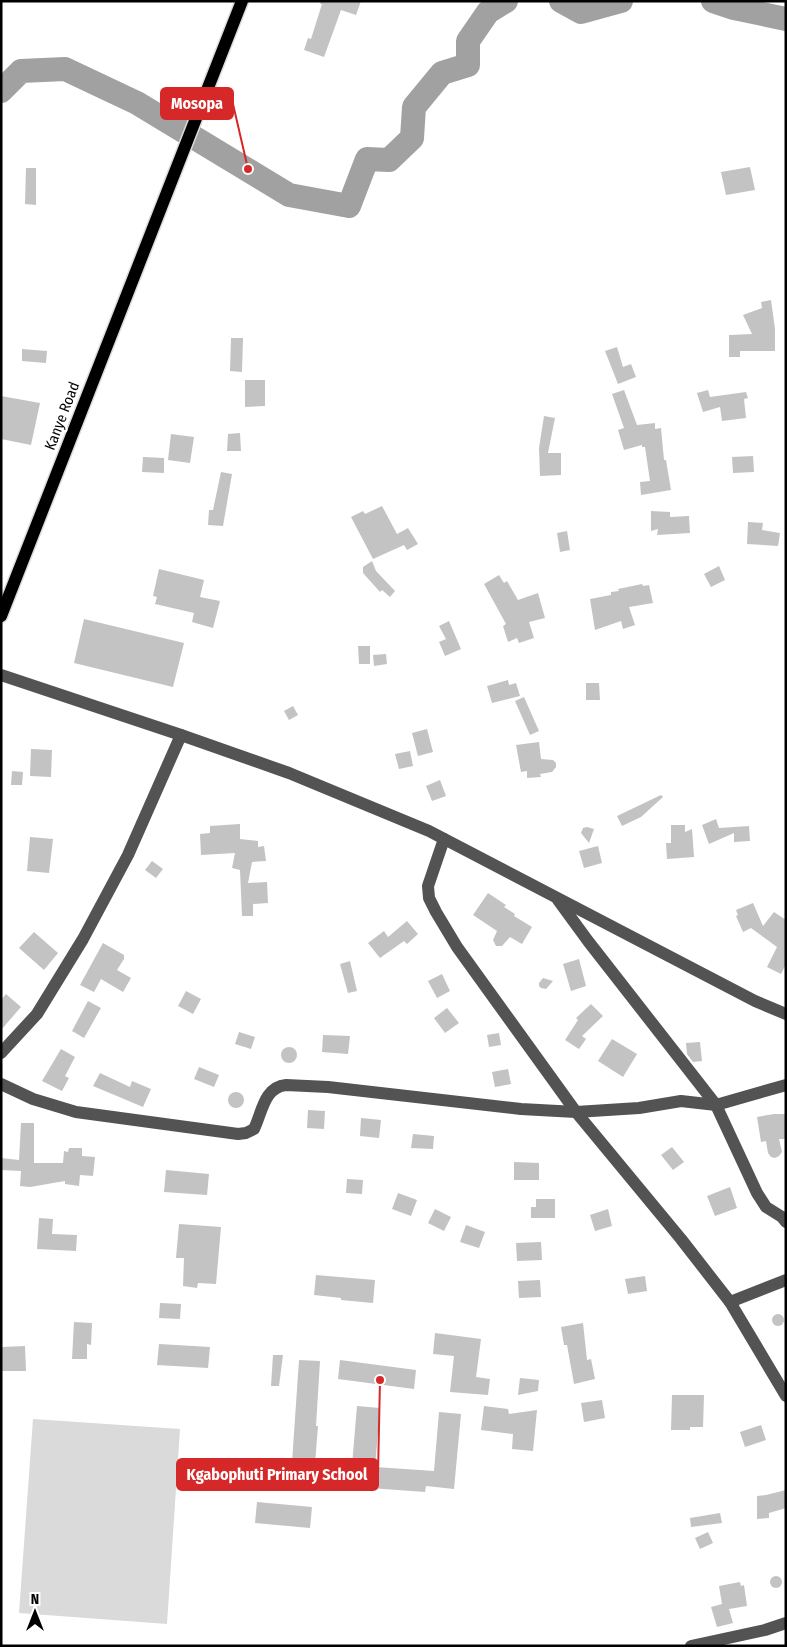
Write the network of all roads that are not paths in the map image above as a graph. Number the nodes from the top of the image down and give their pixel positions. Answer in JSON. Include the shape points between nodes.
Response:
{"nodes":[{"id":1,"x":242,"y":1,"type":"edge"},
{"id":2,"x":1,"y":616,"type":"edge"},
{"id":3,"x":1,"y":675,"type":"edge"},
{"id":4,"x":181,"y":735,"type":"junction"},
{"id":5,"x":444,"y":839,"type":"junction"},
{"id":6,"x":556,"y":897,"type":"junction"},
{"id":7,"x":786,"y":1014,"type":"edge"},
{"id":8,"x":1,"y":1053,"type":"edge"},
{"id":9,"x":1,"y":1084,"type":"edge"},
{"id":10,"x":786,"y":1085,"type":"edge"},
{"id":11,"x":716,"y":1105,"type":"junction"},
{"id":12,"x":576,"y":1112,"type":"junction"},
{"id":13,"x":786,"y":1222,"type":"edge"},
{"id":14,"x":786,"y":1280,"type":"edge"},
{"id":15,"x":730,"y":1302,"type":"junction"},
{"id":16,"x":786,"y":1396,"type":"edge"},
{"id":17,"x":786,"y":1623,"type":"edge"},
{"id":18,"x":691,"y":1646,"type":"edge"}],
"edges":[{"from":1,"to":2,"type":"main road","name":"Kanye Road"},
{"from":3,"to":4,"type":"street"},
{"from":4,"to":5,"type":"street","via":[[289,773]]},
{"from":4,"to":8,"type":"street","via":[[128,855],[83,939],[37,1014]]},
{"from":5,"to":6,"type":"street"},
{"from":5,"to":12,"type":"street","via":[[428,886],[432,905],[457,946]]},
{"from":6,"to":7,"type":"street","via":[[747,997]]},
{"from":6,"to":11,"type":"street"},
{"from":9,"to":12,"type":"street","via":[[34,1099],[76,1112],[238,1134],[254,1129],[268,1094],[286,1085]]},
{"from":10,"to":11,"type":"street"},
{"from":11,"to":12,"type":"street","via":[[681,1101],[639,1108]]},
{"from":11,"to":13,"type":"street","via":[[757,1193],[766,1206]]},
{"from":12,"to":15,"type":"street"},
{"from":14,"to":15,"type":"street"},
{"from":15,"to":16,"type":"street"},
{"from":17,"to":18,"type":"street"}]}
